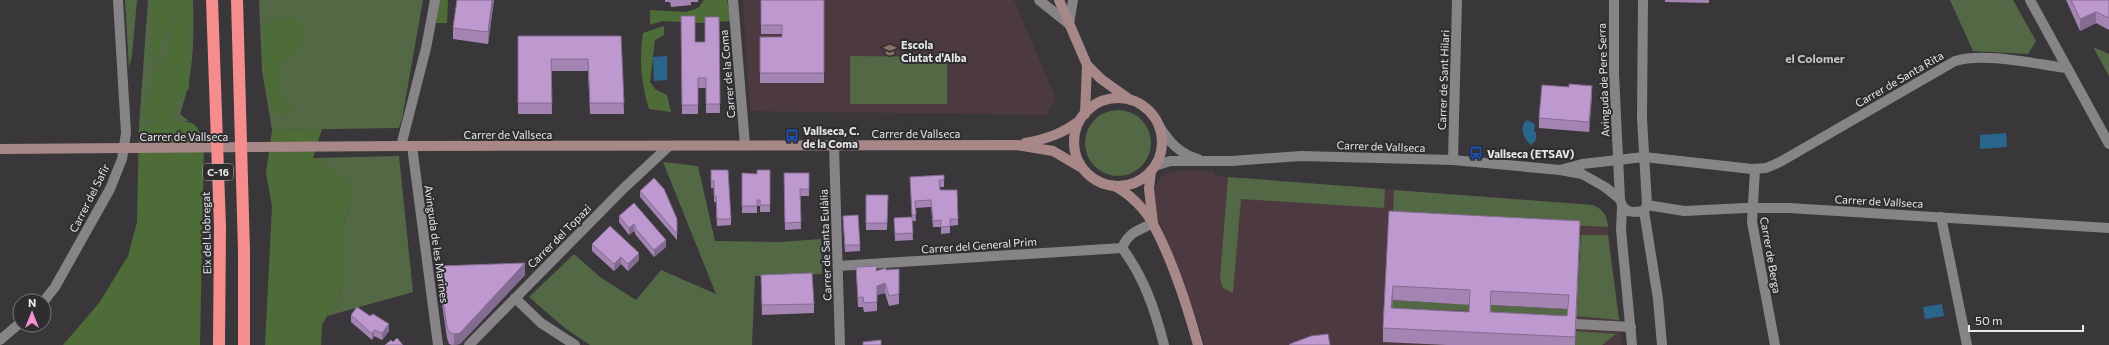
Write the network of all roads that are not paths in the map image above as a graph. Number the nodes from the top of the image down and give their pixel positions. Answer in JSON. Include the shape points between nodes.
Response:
{"nodes":[{"id":1,"x":118,"y":0,"type":"edge"},
{"id":2,"x":212,"y":0,"type":"edge"},
{"id":3,"x":237,"y":0,"type":"edge"},
{"id":4,"x":435,"y":0,"type":"edge"},
{"id":5,"x":733,"y":0,"type":"edge"},
{"id":6,"x":1039,"y":0,"type":"edge"},
{"id":7,"x":1059,"y":0,"type":"edge"},
{"id":8,"x":1073,"y":0,"type":"edge"},
{"id":9,"x":1458,"y":0,"type":"edge"},
{"id":10,"x":1614,"y":0,"type":"edge"},
{"id":11,"x":1643,"y":0,"type":"edge"},
{"id":12,"x":2030,"y":0,"type":"edge"},
{"id":13,"x":1069,"y":24,"type":"junction"},
{"id":14,"x":1087,"y":66,"type":"junction"},
{"id":15,"x":2067,"y":68,"type":"junction"},
{"id":16,"x":1129,"y":99,"type":"junction"},
{"id":17,"x":1083,"y":117,"type":"junction"},
{"id":18,"x":1159,"y":126,"type":"junction"},
{"id":19,"x":834,"y":144,"type":"junction"},
{"id":20,"x":2109,"y":144,"type":"edge"},
{"id":21,"x":745,"y":145,"type":"junction"},
{"id":22,"x":1017,"y":145,"type":"junction"},
{"id":23,"x":401,"y":146,"type":"junction"},
{"id":24,"x":412,"y":146,"type":"junction"},
{"id":25,"x":669,"y":146,"type":"junction"},
{"id":26,"x":0,"y":149,"type":"edge"},
{"id":27,"x":1644,"y":157,"type":"junction"},
{"id":28,"x":1202,"y":160,"type":"junction"},
{"id":29,"x":1453,"y":160,"type":"junction"},
{"id":30,"x":1619,"y":160,"type":"junction"},
{"id":31,"x":1082,"y":168,"type":"junction"},
{"id":32,"x":1153,"y":169,"type":"junction"},
{"id":33,"x":1755,"y":169,"type":"junction"},
{"id":34,"x":1560,"y":170,"type":"junction"},
{"id":35,"x":1114,"y":186,"type":"junction"},
{"id":36,"x":1621,"y":203,"type":"junction"},
{"id":37,"x":1645,"y":208,"type":"junction"},
{"id":38,"x":1752,"y":208,"type":"junction"},
{"id":39,"x":1941,"y":217,"type":"junction"},
{"id":40,"x":1153,"y":223,"type":"junction"},
{"id":41,"x":2109,"y":228,"type":"edge"},
{"id":42,"x":1122,"y":248,"type":"junction"},
{"id":43,"x":838,"y":266,"type":"junction"},
{"id":44,"x":51,"y":293,"type":"edge"},
{"id":45,"x":515,"y":298,"type":"junction"},
{"id":46,"x":1576,"y":324,"type":"edge"},
{"id":47,"x":1631,"y":327,"type":"junction"},
{"id":48,"x":12,"y":330,"type":"edge"},
{"id":49,"x":0,"y":340,"type":"edge"},
{"id":50,"x":220,"y":345,"type":"edge"},
{"id":51,"x":244,"y":345,"type":"edge"},
{"id":52,"x":438,"y":345,"type":"edge"},
{"id":53,"x":469,"y":345,"type":"edge"},
{"id":54,"x":575,"y":345,"type":"edge"},
{"id":55,"x":840,"y":345,"type":"edge"},
{"id":56,"x":1164,"y":345,"type":"edge"},
{"id":57,"x":1198,"y":345,"type":"edge"},
{"id":58,"x":1632,"y":345,"type":"edge"},
{"id":59,"x":1662,"y":345,"type":"edge"},
{"id":60,"x":1776,"y":345,"type":"edge"},
{"id":61,"x":1968,"y":345,"type":"edge"}],
"edges":[{"from":1,"to":44,"type":"street","name":"Carrer del Safir","via":[[126,133],[122,159],[106,195]]},
{"from":2,"to":50,"type":"highway","name":"Eix del Llobregat","number":"C-16","via":[[220,227]]},
{"from":3,"to":51,"type":"highway","number":"C-16"},
{"from":4,"to":23,"type":"street","via":[[426,48]]},
{"from":5,"to":21,"type":"street","name":"Carrer de la Coma"},
{"from":6,"to":13,"type":"street"},
{"from":7,"to":13,"type":"street"},
{"from":8,"to":13,"type":"street"},
{"from":9,"to":29,"type":"street","name":"Carrer de Sant Hilari"},
{"from":10,"to":30,"type":"street","name":"Avinguda de Pere Serra","via":[[1614,74]]},
{"from":11,"to":27,"type":"street"},
{"from":12,"to":15,"type":"street"},
{"from":13,"to":14,"type":"street"},
{"from":14,"to":16,"type":"street","via":[[1100,79]]},
{"from":14,"to":17,"type":"street"},
{"from":15,"to":20,"type":"street"},
{"from":15,"to":33,"type":"street","name":"Carrer de Santa Rita","via":[[1981,58],[1955,61],[1780,162],[1766,168]]},
{"from":16,"to":17,"type":"street","via":[[1102,102]]},
{"from":16,"to":18,"type":"street","via":[[1145,108]]},
{"from":17,"to":22,"type":"street","via":[[1066,131],[1052,137]]},
{"from":17,"to":31,"type":"street","via":[[1074,136],[1075,154]]},
{"from":18,"to":28,"type":"street","name":"Carrer de Vallseca","via":[[1176,148]]},
{"from":18,"to":32,"type":"street","via":[[1162,147]]},
{"from":19,"to":21,"type":"street","name":"Carrer de Vallseca"},
{"from":19,"to":22,"type":"street","name":"Carrer de Vallseca"},
{"from":19,"to":43,"type":"street","name":"Carrer de Santa Eulàlia"},
{"from":21,"to":25,"type":"street","name":"Carrer de Vallseca"},
{"from":22,"to":31,"type":"street","via":[[1053,151]]},
{"from":23,"to":24,"type":"street","name":"Carrer de Vallseca"},
{"from":23,"to":26,"type":"street","name":"Carrer de Vallseca"},
{"from":24,"to":25,"type":"street","name":"Carrer de Vallseca"},
{"from":24,"to":52,"type":"street","name":"Avinguda de les Marines"},
{"from":25,"to":45,"type":"street","name":"Carrer del Topazi"},
{"from":27,"to":30,"type":"street","name":"Carrer de Vallseca"},
{"from":27,"to":33,"type":"street","name":"Carrer de Santa Rita"},
{"from":27,"to":37,"type":"street"},
{"from":28,"to":29,"type":"street","name":"Carrer de Vallseca","via":[[1232,161],[1302,156]]},
{"from":28,"to":32,"type":"street","name":"Carrer de Vallseca","via":[[1170,162]]},
{"from":29,"to":34,"type":"street","name":"Carrer de Vallseca"},
{"from":30,"to":34,"type":"street","name":"Carrer de Vallseca","via":[[1582,164]]},
{"from":30,"to":36,"type":"street","name":"Avinguda de Pere Serra"},
{"from":31,"to":35,"type":"street","via":[[1102,184]]},
{"from":32,"to":35,"type":"street","via":[[1134,184]]},
{"from":32,"to":40,"type":"street","via":[[1148,189]]},
{"from":33,"to":38,"type":"street","name":"Carrer de Berga"},
{"from":34,"to":36,"type":"street","name":"Carrer de Vallseca","via":[[1582,174],[1605,187]]},
{"from":35,"to":40,"type":"street","via":[[1128,195]]},
{"from":36,"to":37,"type":"street","name":"Carrer de Vallseca","via":[[1627,211]]},
{"from":36,"to":47,"type":"street","via":[[1621,230]]},
{"from":37,"to":38,"type":"street","name":"Carrer de Vallseca","via":[[1684,211]]},
{"from":37,"to":59,"type":"street"},
{"from":38,"to":39,"type":"street","name":"Carrer de Vallseca"},
{"from":38,"to":60,"type":"street","name":"Carrer de Berga","via":[[1755,240]]},
{"from":39,"to":41,"type":"street","name":"Carrer de Vallseca"},
{"from":39,"to":61,"type":"street"},
{"from":40,"to":42,"type":"street","via":[[1126,238]]},
{"from":40,"to":57,"type":"street","via":[[1172,268]]},
{"from":42,"to":43,"type":"street","name":"Carrer del General Prim"},
{"from":42,"to":56,"type":"street","via":[[1131,260],[1153,304]]},
{"from":43,"to":55,"type":"street","name":"Carrer de Santa Eulàlia"},
{"from":45,"to":53,"type":"street","name":"Carrer del Topazi"},
{"from":45,"to":54,"type":"street","via":[[541,323]]},
{"from":46,"to":47,"type":"street"},
{"from":47,"to":58,"type":"street"},
{"from":48,"to":49,"type":"street"}]}
